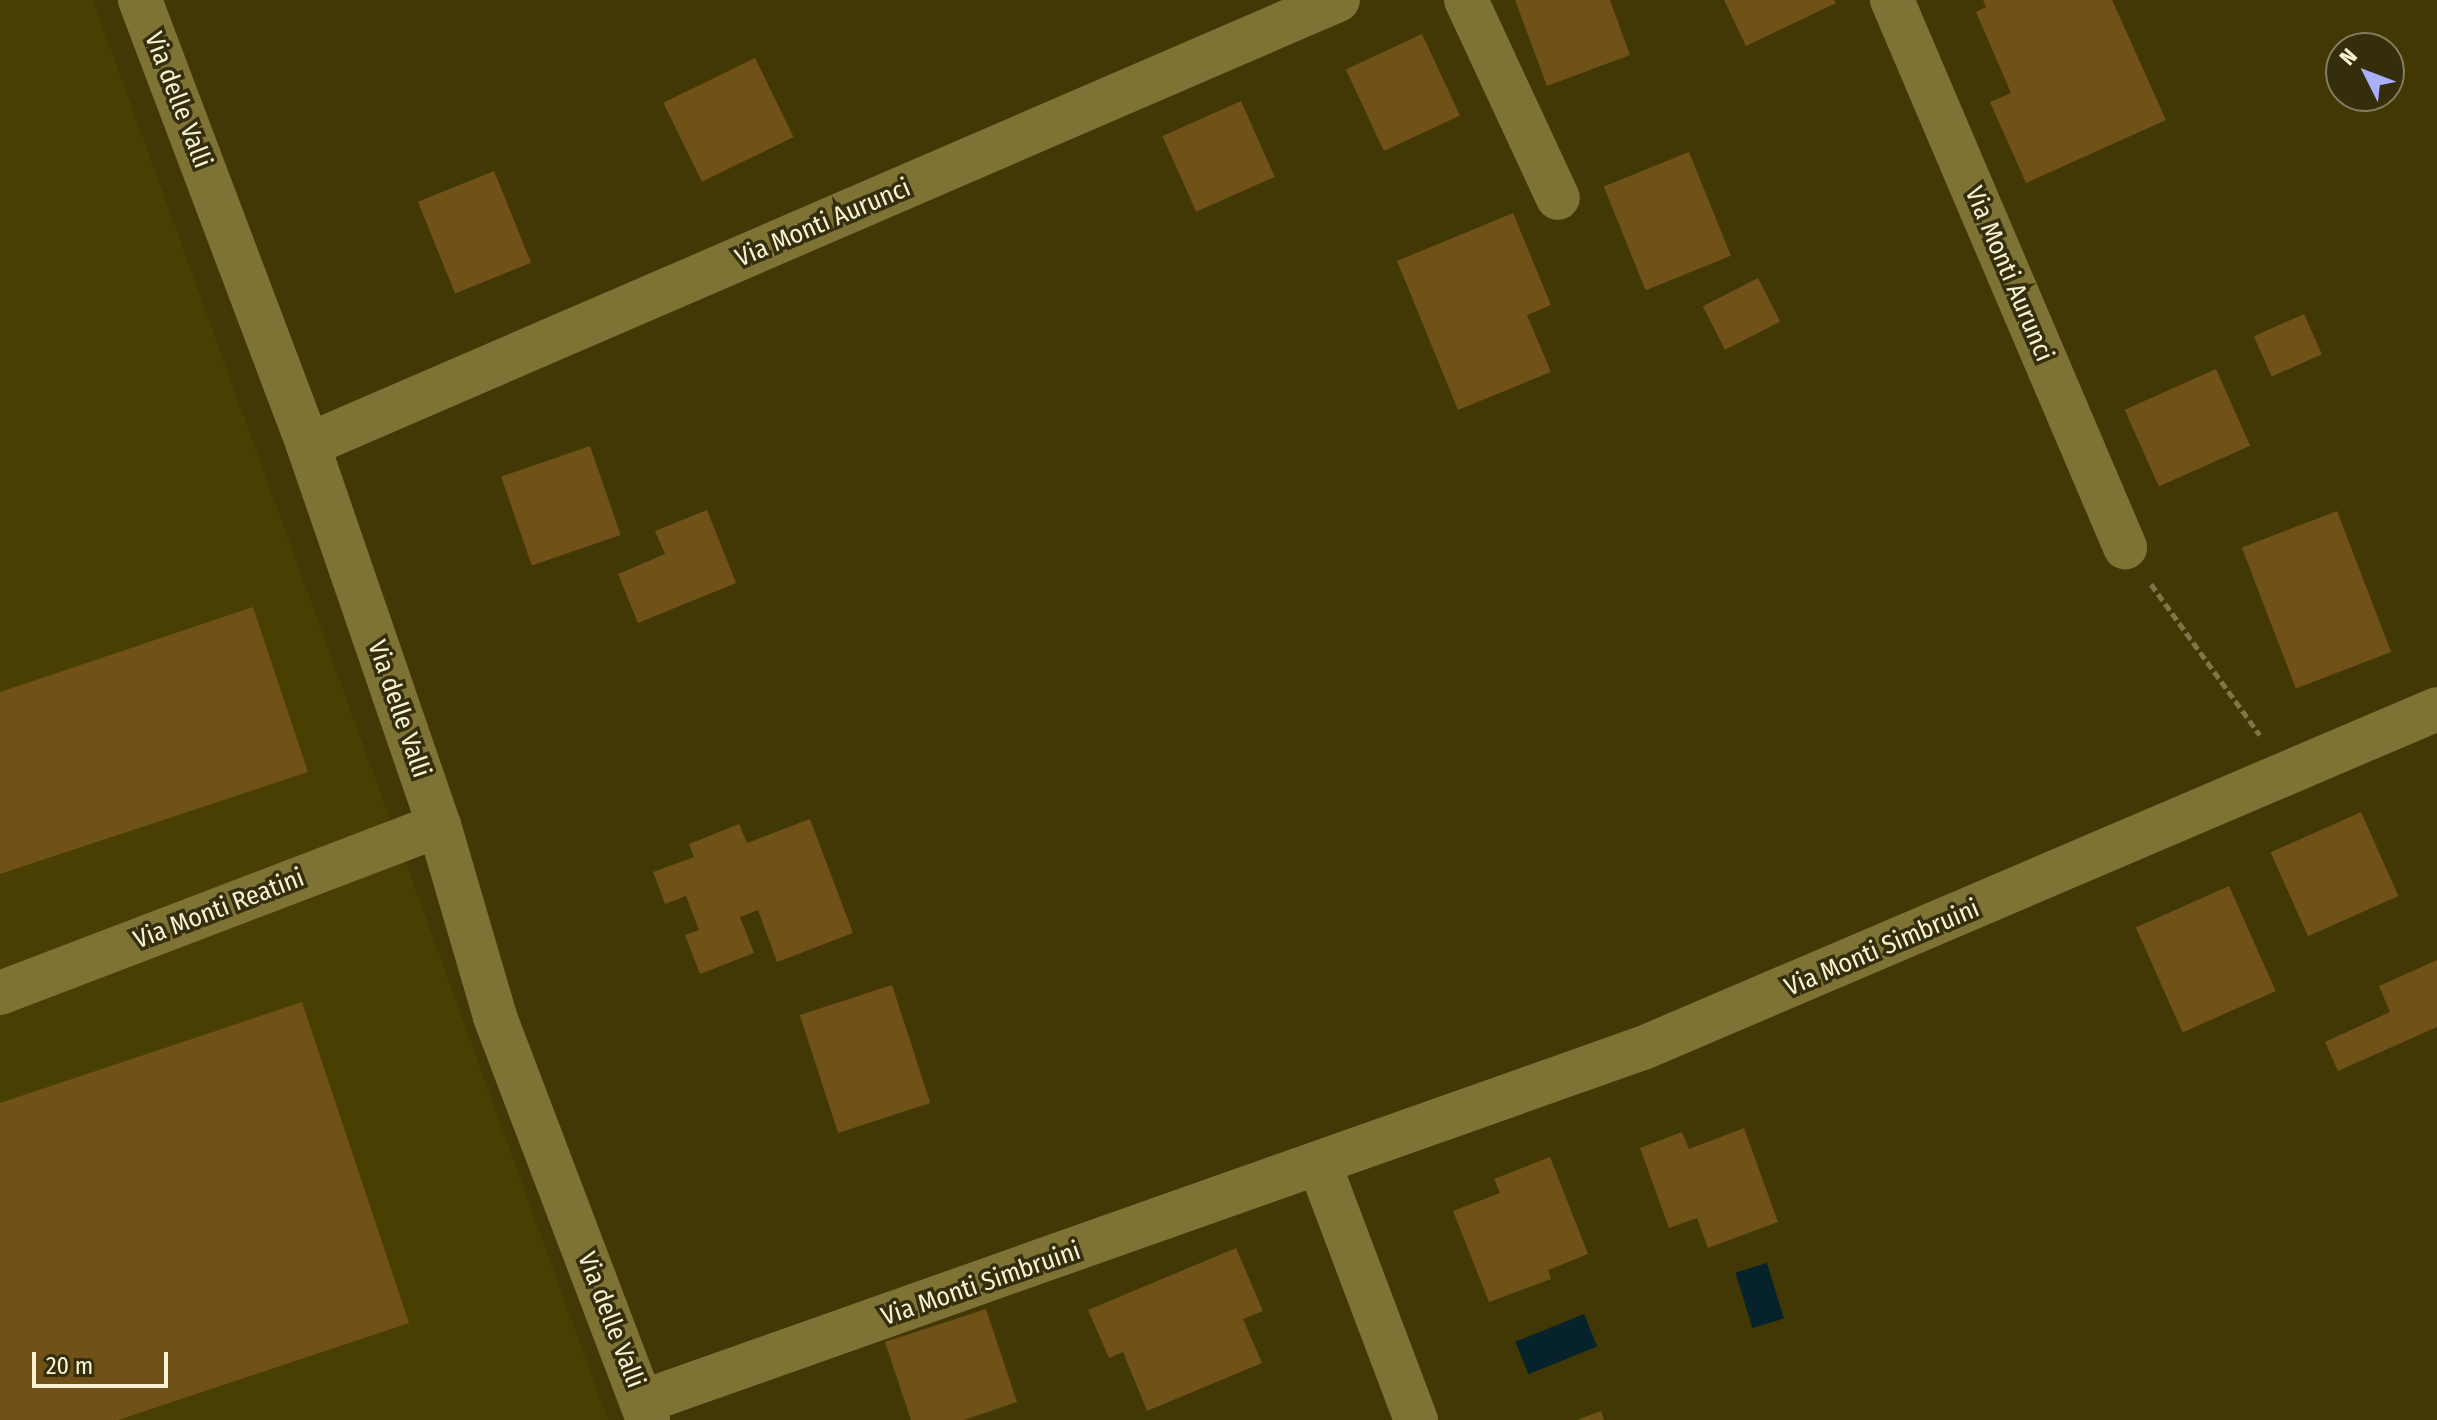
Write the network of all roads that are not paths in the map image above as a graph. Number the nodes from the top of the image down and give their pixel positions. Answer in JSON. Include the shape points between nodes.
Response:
{"nodes":[{"id":1,"x":140,"y":0,"type":"edge"},
{"id":2,"x":1338,"y":0,"type":"edge"},
{"id":3,"x":1466,"y":0,"type":"edge"},
{"id":4,"x":1892,"y":0,"type":"edge"},
{"id":5,"x":1558,"y":198,"type":"dead end"},
{"id":6,"x":308,"y":445,"type":"junction"},
{"id":7,"x":2125,"y":547,"type":"road end"},
{"id":8,"x":2437,"y":709,"type":"edge"},
{"id":9,"x":439,"y":825,"type":"junction"},
{"id":10,"x":0,"y":993,"type":"edge"},
{"id":11,"x":1320,"y":1166,"type":"junction"},
{"id":12,"x":645,"y":1411,"type":"edge"},
{"id":13,"x":1416,"y":1420,"type":"edge"}],
"edges":[{"from":1,"to":6,"type":"street","name":"Via delle Valli"},
{"from":2,"to":6,"type":"street","name":"Via Monti Aurunci"},
{"from":3,"to":5,"type":"street"},
{"from":4,"to":7,"type":"street","name":"Via Monti Aurunci"},
{"from":6,"to":9,"type":"street","name":"Via delle Valli"},
{"from":8,"to":11,"type":"street","name":"Via Monti Simbruini","via":[[1643,1048]]},
{"from":9,"to":10,"type":"street","name":"Via Monti Reatini"},
{"from":9,"to":12,"type":"street","name":"Via delle Valli","via":[[495,1017]]},
{"from":11,"to":12,"type":"street","name":"Via Monti Simbruini"},
{"from":11,"to":13,"type":"street"}]}
